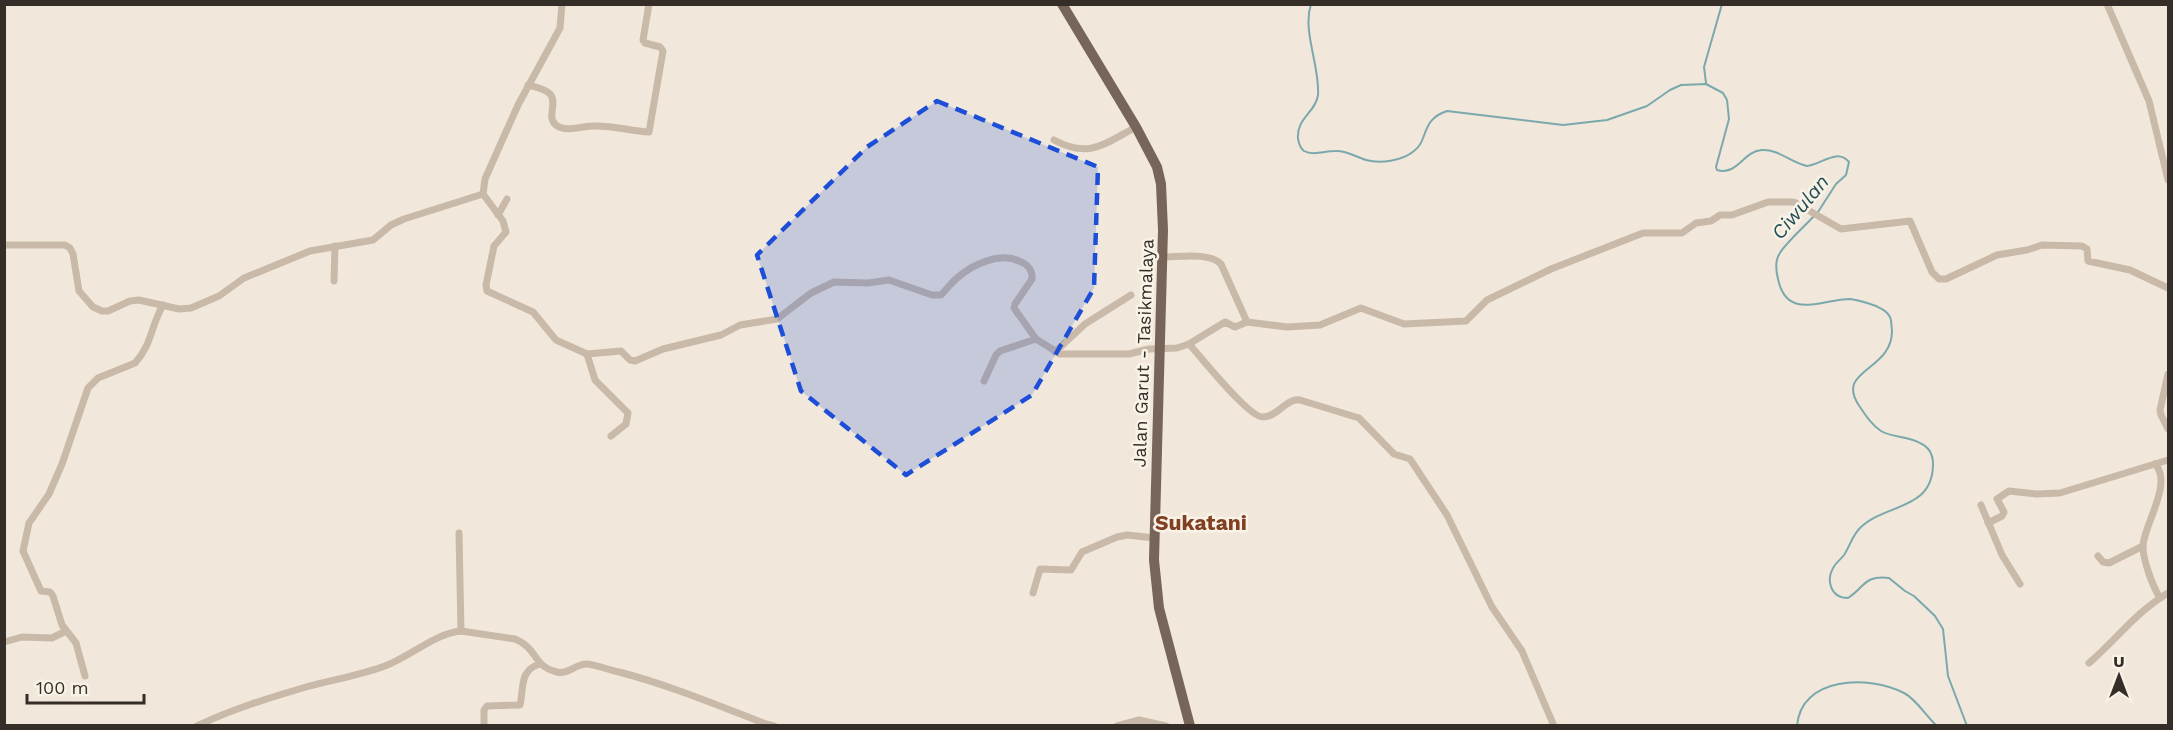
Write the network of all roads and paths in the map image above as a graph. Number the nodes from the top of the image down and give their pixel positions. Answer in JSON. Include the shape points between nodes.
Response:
{"nodes":[{"id":1,"x":562,"y":4,"type":"edge"},
{"id":2,"x":649,"y":4,"type":"edge"},
{"id":3,"x":1062,"y":4,"type":"edge"},
{"id":4,"x":2107,"y":4,"type":"edge"},
{"id":5,"x":528,"y":85,"type":"junction"},
{"id":6,"x":1136,"y":127,"type":"junction"},
{"id":7,"x":1054,"y":140,"type":"dead end"},
{"id":8,"x":2169,"y":180,"type":"edge"},
{"id":9,"x":483,"y":194,"type":"junction"},
{"id":10,"x":507,"y":199,"type":"dead end"},
{"id":11,"x":498,"y":215,"type":"junction"},
{"id":12,"x":4,"y":245,"type":"edge"},
{"id":13,"x":335,"y":246,"type":"junction"},
{"id":14,"x":1163,"y":257,"type":"junction"},
{"id":15,"x":334,"y":281,"type":"dead end"},
{"id":16,"x":2169,"y":288,"type":"edge"},
{"id":17,"x":1131,"y":295,"type":"dead end"},
{"id":18,"x":163,"y":305,"type":"junction"},
{"id":19,"x":1247,"y":322,"type":"junction"},
{"id":20,"x":1036,"y":339,"type":"junction"},
{"id":21,"x":1189,"y":344,"type":"junction"},
{"id":22,"x":1159,"y":350,"type":"junction"},
{"id":23,"x":1055,"y":352,"type":"junction"},
{"id":24,"x":587,"y":354,"type":"junction"},
{"id":25,"x":2169,"y":374,"type":"edge"},
{"id":26,"x":984,"y":381,"type":"dead end"},
{"id":27,"x":2169,"y":429,"type":"edge"},
{"id":28,"x":611,"y":435,"type":"dead end"},
{"id":29,"x":2169,"y":460,"type":"edge"},
{"id":30,"x":2155,"y":464,"type":"junction"},
{"id":31,"x":1980,"y":505,"type":"dead end"},
{"id":32,"x":1988,"y":523,"type":"junction"},
{"id":33,"x":459,"y":533,"type":"dead end"},
{"id":34,"x":1155,"y":538,"type":"junction"},
{"id":35,"x":2143,"y":546,"type":"junction"},
{"id":36,"x":2098,"y":556,"type":"dead end"},
{"id":37,"x":2019,"y":584,"type":"dead end"},
{"id":38,"x":1033,"y":593,"type":"dead end"},
{"id":39,"x":2169,"y":593,"type":"edge"},
{"id":40,"x":2160,"y":598,"type":"junction"},
{"id":41,"x":66,"y":631,"type":"junction"},
{"id":42,"x":461,"y":631,"type":"junction"},
{"id":43,"x":6,"y":641,"type":"edge"},
{"id":44,"x":2089,"y":663,"type":"dead end"},
{"id":45,"x":540,"y":664,"type":"junction"},
{"id":46,"x":85,"y":676,"type":"dead end"},
{"id":47,"x":197,"y":726,"type":"edge"},
{"id":48,"x":484,"y":726,"type":"edge"},
{"id":49,"x":774,"y":726,"type":"edge"},
{"id":50,"x":1117,"y":726,"type":"edge"},
{"id":51,"x":1166,"y":726,"type":"edge"},
{"id":52,"x":1190,"y":726,"type":"edge"},
{"id":53,"x":1554,"y":726,"type":"edge"}],
"edges":[{"from":1,"to":5,"type":"street","via":[[560,28]]},
{"from":2,"to":5,"type":"street","via":[[643,40],[663,51],[649,132],[607,125],[561,127],[551,117],[551,95]]},
{"from":3,"to":6,"type":"main road","name":"Jalan Garut - Tasikmalaya"},
{"from":4,"to":8,"type":"street","via":[[2149,101]]},
{"from":5,"to":9,"type":"street","via":[[485,178]]},
{"from":6,"to":7,"type":"street","via":[[1091,150],[1071,148]]},
{"from":6,"to":14,"type":"main road","name":"Jalan Garut - Tasikmalaya","via":[[1160,174]]},
{"from":9,"to":11,"type":"street"},
{"from":9,"to":13,"type":"street","via":[[404,219],[373,240]]},
{"from":10,"to":11,"type":"street"},
{"from":11,"to":24,"type":"street","via":[[506,232],[494,246],[487,291],[533,312],[555,340]]},
{"from":12,"to":18,"type":"street","via":[[70,248],[79,291],[85,300],[102,310],[139,300]]},
{"from":13,"to":15,"type":"street"},
{"from":13,"to":18,"type":"street","via":[[310,251],[244,278],[204,304],[179,309]]},
{"from":14,"to":19,"type":"street","via":[[1217,260]]},
{"from":14,"to":22,"type":"main road","name":"Jalan Garut - Tasikmalaya"},
{"from":16,"to":19,"type":"street","via":[[2130,270],[2088,261],[2087,249],[2082,246],[2042,245],[1997,255],[1939,279],[1932,272],[1910,221],[1841,229],[1788,201],[1768,202],[1732,215],[1720,215],[1680,233],[1643,233],[1519,283],[1487,300],[1466,321],[1404,324],[1361,308],[1320,325],[1287,327]]},
{"from":17,"to":23,"type":"street","via":[[1085,324]]},
{"from":18,"to":41,"type":"street","via":[[138,360],[98,378],[88,388],[62,465],[25,533],[24,557],[41,591],[51,593]]},
{"from":19,"to":21,"type":"street","via":[[1235,327],[1222,323]]},
{"from":20,"to":23,"type":"street"},
{"from":20,"to":24,"type":"street","via":[[1014,306],[1032,274],[1023,262],[1002,257],[961,275],[941,295],[889,280],[834,282],[811,293],[777,320],[740,325],[721,335],[663,349],[634,361],[621,351]]},
{"from":20,"to":26,"type":"street","via":[[1000,351]]},
{"from":21,"to":22,"type":"street"},
{"from":21,"to":53,"type":"street","via":[[1255,415],[1269,416],[1294,399],[1300,400],[1359,418],[1394,454],[1410,459],[1447,515],[1492,607],[1522,651]]},
{"from":22,"to":23,"type":"street","via":[[1129,354]]},
{"from":22,"to":34,"type":"main road","name":"Jalan Garut - Tasikmalaya"},
{"from":24,"to":28,"type":"street","via":[[595,380],[628,413],[626,424]]},
{"from":25,"to":27,"type":"street","via":[[2160,410]]},
{"from":29,"to":30,"type":"street"},
{"from":30,"to":32,"type":"street","via":[[2060,494],[2009,491],[1997,499],[2004,512],[2002,516]]},
{"from":30,"to":35,"type":"street","via":[[2164,474],[2163,498]]},
{"from":31,"to":32,"type":"street"},
{"from":32,"to":37,"type":"street"},
{"from":33,"to":42,"type":"street"},
{"from":34,"to":38,"type":"street","via":[[1122,536],[1085,550],[1071,570],[1040,569]]},
{"from":34,"to":52,"type":"main road","name":"Jalan Garut - Tasikmalaya","via":[[1159,608]]},
{"from":35,"to":36,"type":"street","via":[[2109,562]]},
{"from":35,"to":40,"type":"street","via":[[2151,582]]},
{"from":39,"to":40,"type":"street"},
{"from":40,"to":44,"type":"street"},
{"from":41,"to":43,"type":"street","via":[[52,638],[25,636]]},
{"from":41,"to":46,"type":"street","via":[[76,643]]},
{"from":42,"to":45,"type":"street","via":[[524,642]]},
{"from":42,"to":47,"type":"street","via":[[384,667],[306,687]]},
{"from":45,"to":48,"type":"street","via":[[528,670],[520,705],[487,706]]},
{"from":45,"to":49,"type":"street","via":[[563,673],[585,664],[655,681]]},
{"from":50,"to":51,"type":"street","via":[[1139,720]]}]}
